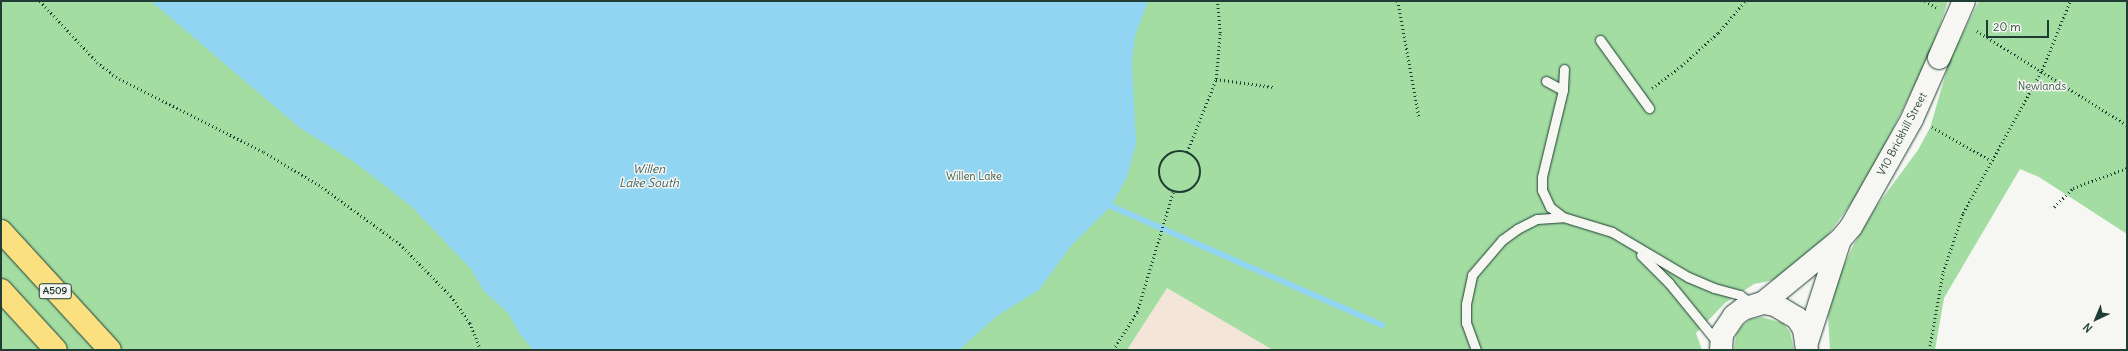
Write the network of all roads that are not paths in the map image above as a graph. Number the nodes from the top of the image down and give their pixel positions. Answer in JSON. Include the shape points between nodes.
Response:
{"nodes":[{"id":1,"x":1964,"y":1,"type":"edge"},
{"id":2,"x":1600,"y":40,"type":"dead end"},
{"id":3,"x":1564,"y":69,"type":"dead end"},
{"id":4,"x":1546,"y":81,"type":"dead end"},
{"id":5,"x":1563,"y":90,"type":"junction"},
{"id":6,"x":1649,"y":108,"type":"dead end"},
{"id":7,"x":1563,"y":217,"type":"junction"},
{"id":8,"x":1,"y":231,"type":"edge"},
{"id":9,"x":1840,"y":240,"type":"junction"},
{"id":10,"x":1633,"y":246,"type":"junction"},
{"id":11,"x":1,"y":290,"type":"edge"},
{"id":12,"x":1758,"y":304,"type":"junction"},
{"id":13,"x":1807,"y":346,"type":"edge"},
{"id":14,"x":1721,"y":348,"type":"edge"},
{"id":15,"x":56,"y":350,"type":"edge"},
{"id":16,"x":110,"y":350,"type":"edge"},
{"id":17,"x":1476,"y":350,"type":"edge"}],
"edges":[{"from":1,"to":9,"type":"street","name":"V10 Brickhill Street","bridge":true,"via":[[1912,119]]},
{"from":2,"to":6,"type":"lane"},
{"from":3,"to":5,"type":"lane"},
{"from":4,"to":5,"type":"lane"},
{"from":5,"to":7,"type":"lane","via":[[1542,184],[1550,207]]},
{"from":7,"to":10,"type":"lane","via":[[1612,232]]},
{"from":7,"to":17,"type":"lane","via":[[1537,219],[1517,229],[1502,240],[1472,275],[1466,304],[1466,323]]},
{"from":8,"to":16,"type":"main road","number":"A509"},
{"from":9,"to":12,"type":"street","name":"V10 Brickhill Street"},
{"from":9,"to":13,"type":"street","name":"V10 Brickhill Street"},
{"from":10,"to":12,"type":"lane","via":[[1688,277]]},
{"from":10,"to":14,"type":"lane","via":[[1669,282]]},
{"from":11,"to":15,"type":"main road"},
{"from":12,"to":13,"type":"street","via":[[1775,305],[1797,318]]},
{"from":12,"to":14,"type":"street","name":"V10 Brickhill Street","via":[[1734,316],[1725,329]]}]}
